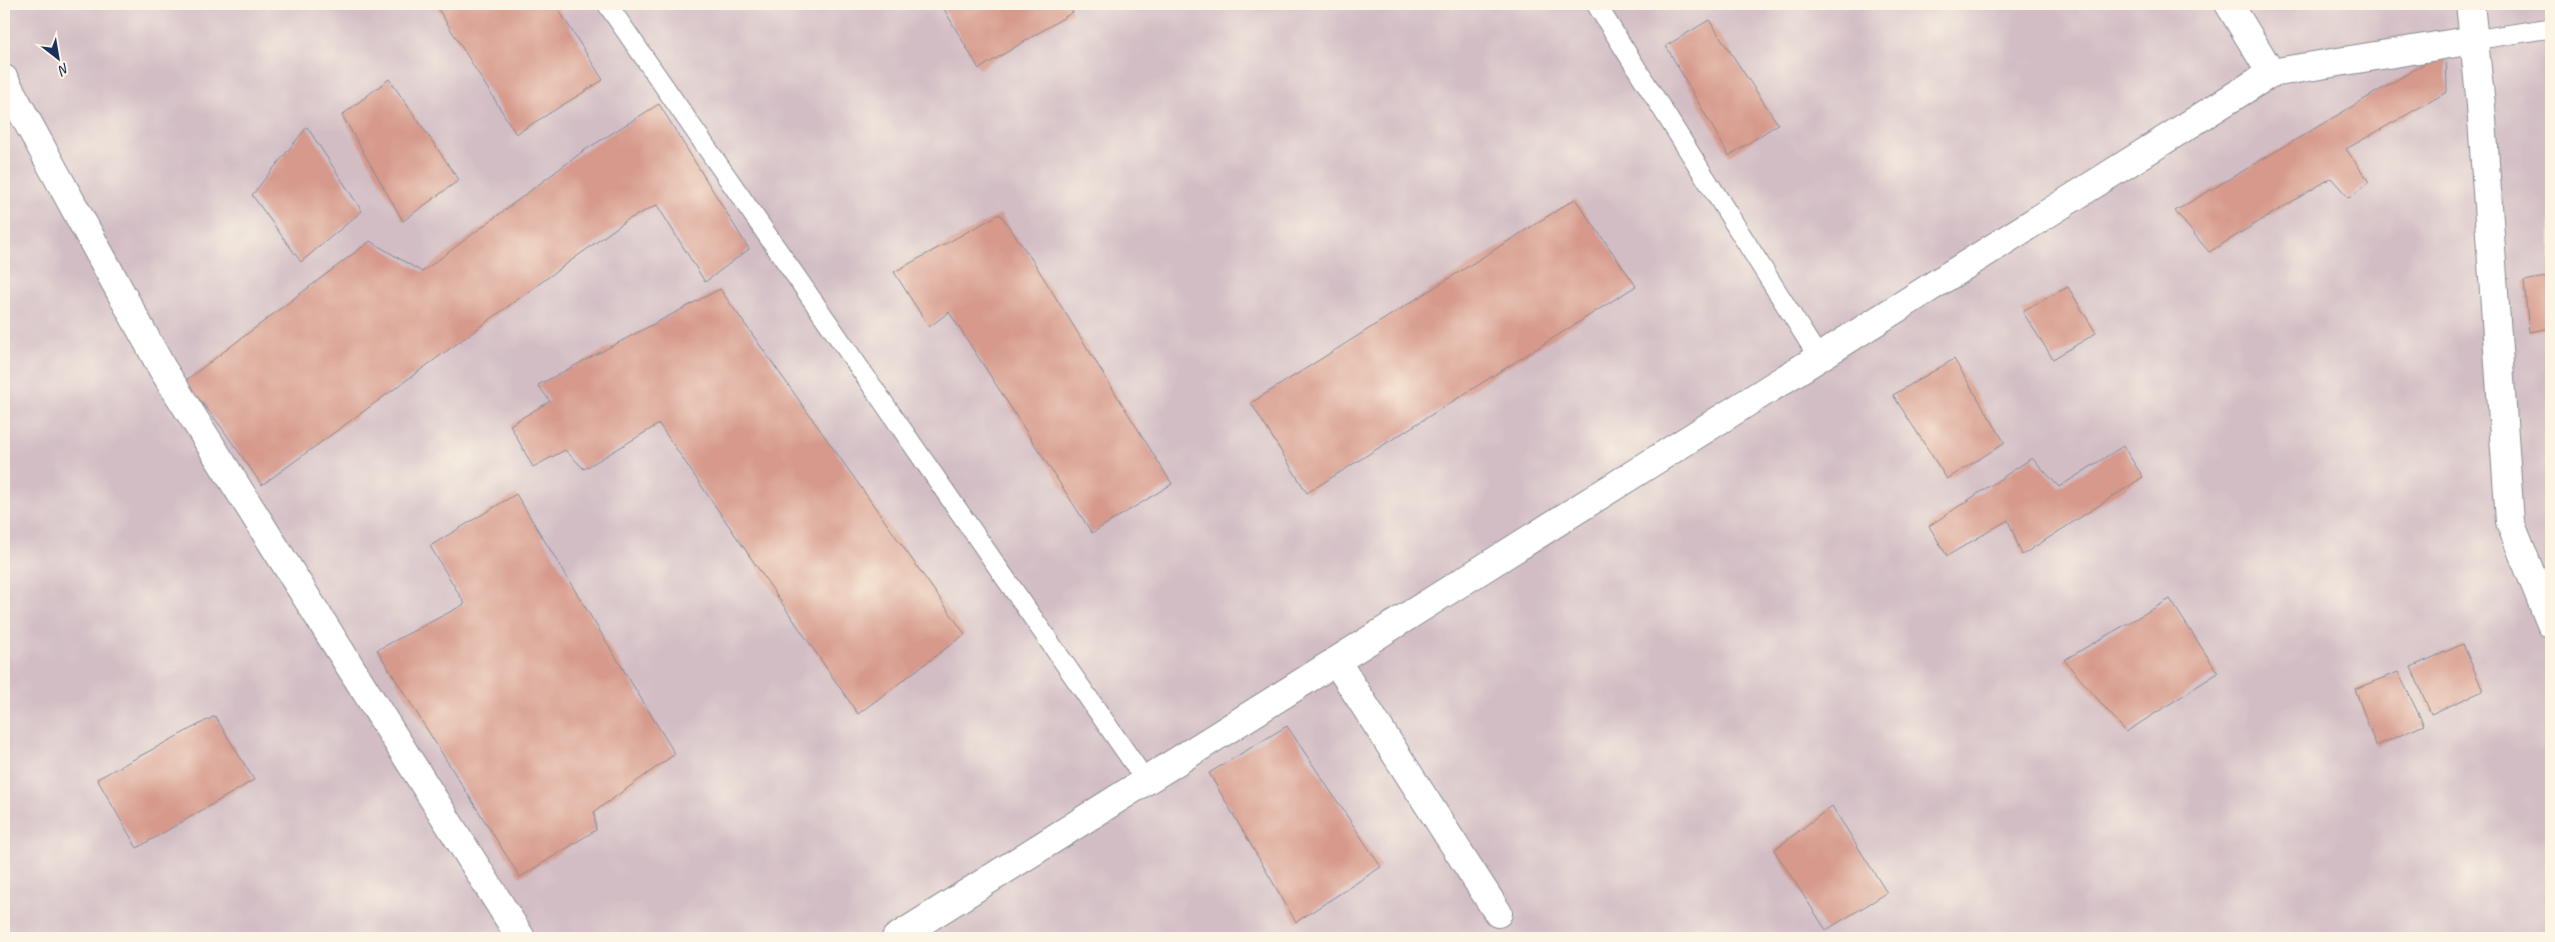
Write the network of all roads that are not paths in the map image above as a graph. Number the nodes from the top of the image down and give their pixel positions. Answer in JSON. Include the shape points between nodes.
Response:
{"nodes":[{"id":1,"x":608,"y":4,"type":"edge"},
{"id":2,"x":1596,"y":4,"type":"edge"},
{"id":3,"x":2229,"y":4,"type":"edge"},
{"id":4,"x":2470,"y":4,"type":"edge"},
{"id":5,"x":2551,"y":28,"type":"edge"},
{"id":6,"x":2474,"y":40,"type":"junction"},
{"id":7,"x":2271,"y":73,"type":"junction"},
{"id":8,"x":4,"y":79,"type":"edge"},
{"id":9,"x":1819,"y":358,"type":"junction"},
{"id":10,"x":2551,"y":624,"type":"edge"},
{"id":11,"x":1336,"y":661,"type":"junction"},
{"id":12,"x":1146,"y":781,"type":"junction"},
{"id":13,"x":1498,"y":913,"type":"dead end"},
{"id":14,"x":521,"y":938,"type":"edge"},
{"id":15,"x":896,"y":938,"type":"edge"}],
"edges":[{"from":1,"to":12,"type":"lane"},
{"from":2,"to":9,"type":"lane"},
{"from":3,"to":7,"type":"street"},
{"from":4,"to":6,"type":"street"},
{"from":5,"to":6,"type":"lane"},
{"from":6,"to":7,"type":"street"},
{"from":6,"to":10,"type":"street","via":[[2510,522]]},
{"from":7,"to":9,"type":"street"},
{"from":8,"to":14,"type":"street","via":[[162,368]]},
{"from":9,"to":11,"type":"street"},
{"from":11,"to":12,"type":"street"},
{"from":11,"to":13,"type":"street"},
{"from":12,"to":15,"type":"street"}]}
